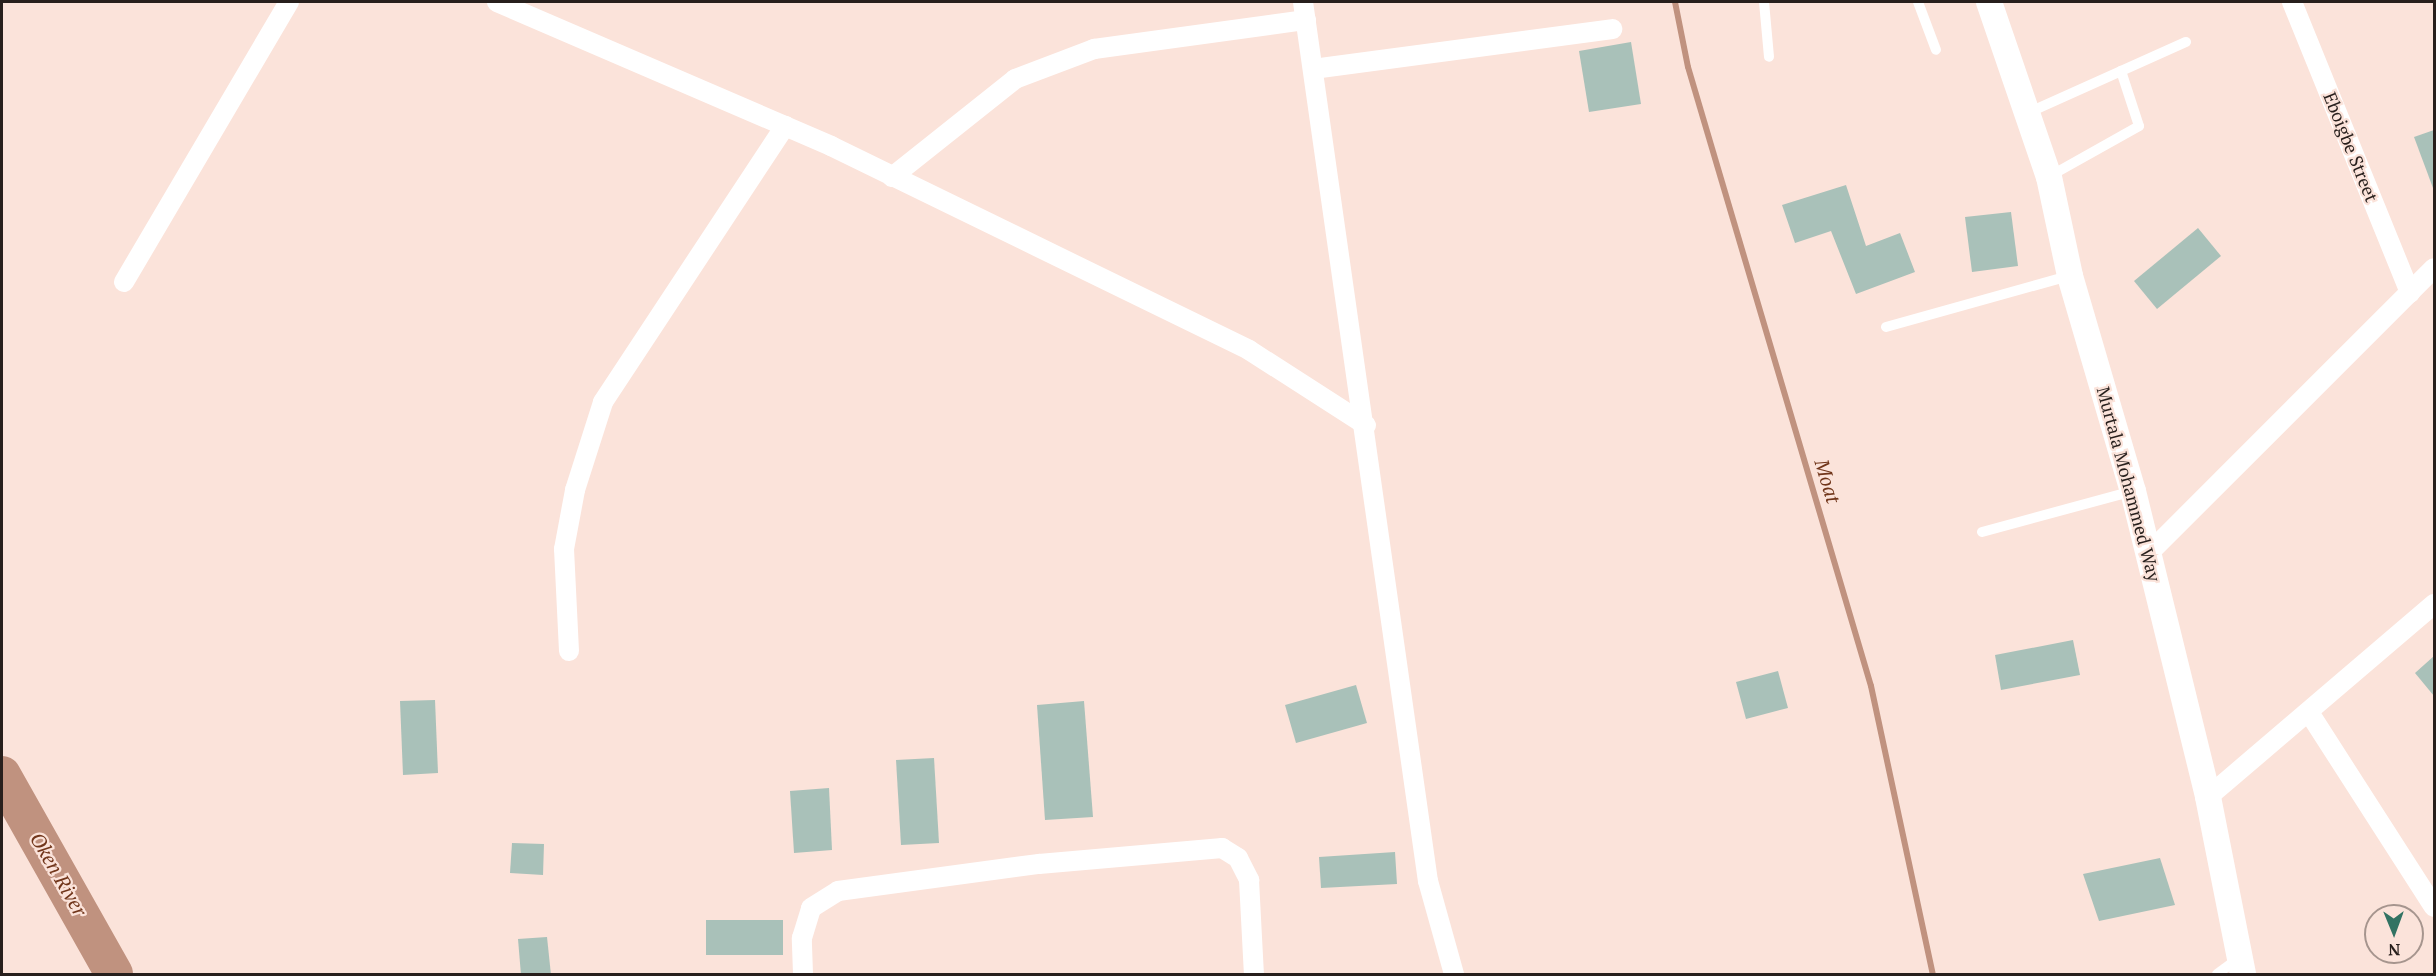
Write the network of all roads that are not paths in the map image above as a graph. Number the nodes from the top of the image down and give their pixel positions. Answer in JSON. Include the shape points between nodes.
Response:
{"nodes":[{"id":1,"x":290,"y":2,"type":"edge"},
{"id":2,"x":497,"y":2,"type":"edge"},
{"id":3,"x":1764,"y":2,"type":"edge"},
{"id":4,"x":1918,"y":2,"type":"edge"},
{"id":5,"x":1989,"y":2,"type":"edge"},
{"id":6,"x":2292,"y":2,"type":"edge"},
{"id":7,"x":1304,"y":11,"type":"edge"},
{"id":8,"x":1612,"y":29,"type":"dead end"},
{"id":9,"x":2186,"y":42,"type":"dead end"},
{"id":10,"x":1936,"y":50,"type":"dead end"},
{"id":11,"x":1769,"y":57,"type":"dead end"},
{"id":12,"x":1313,"y":69,"type":"junction"},
{"id":13,"x":2121,"y":71,"type":"junction"},
{"id":14,"x":2030,"y":112,"type":"junction"},
{"id":15,"x":785,"y":126,"type":"junction"},
{"id":16,"x":892,"y":177,"type":"junction"},
{"id":17,"x":2049,"y":177,"type":"junction"},
{"id":18,"x":2434,"y":268,"type":"edge"},
{"id":19,"x":2070,"y":276,"type":"junction"},
{"id":20,"x":124,"y":282,"type":"dead end"},
{"id":21,"x":2410,"y":293,"type":"junction"},
{"id":22,"x":1886,"y":327,"type":"dead end"},
{"id":23,"x":1366,"y":425,"type":"junction"},
{"id":24,"x":2133,"y":491,"type":"junction"},
{"id":25,"x":1982,"y":532,"type":"dead end"},
{"id":26,"x":2148,"y":554,"type":"junction"},
{"id":27,"x":2434,"y":604,"type":"edge"},
{"id":28,"x":569,"y":651,"type":"dead end"},
{"id":29,"x":2310,"y":714,"type":"junction"},
{"id":30,"x":2208,"y":797,"type":"junction"},
{"id":31,"x":2434,"y":907,"type":"edge"},
{"id":32,"x":2241,"y":966,"type":"edge"},
{"id":33,"x":803,"y":975,"type":"edge"},
{"id":34,"x":1254,"y":975,"type":"edge"},
{"id":35,"x":1454,"y":975,"type":"edge"},
{"id":36,"x":2217,"y":975,"type":"edge"}],
"edges":[{"from":1,"to":20,"type":"street"},
{"from":2,"to":15,"type":"street"},
{"from":3,"to":11,"type":"lane"},
{"from":4,"to":10,"type":"lane"},
{"from":5,"to":14,"type":"street","name":"Murtala Mohammed Way"},
{"from":6,"to":21,"type":"street","name":"Eboigbe Street"},
{"from":7,"to":12,"type":"street"},
{"from":7,"to":16,"type":"street","via":[[1094,49],[1015,79]]},
{"from":8,"to":12,"type":"street"},
{"from":9,"to":13,"type":"lane"},
{"from":12,"to":23,"type":"street"},
{"from":13,"to":14,"type":"lane"},
{"from":13,"to":17,"type":"lane","via":[[2139,126]]},
{"from":14,"to":17,"type":"street","name":"Murtala Mohammed Way"},
{"from":15,"to":16,"type":"street"},
{"from":15,"to":28,"type":"street","via":[[603,402],[575,490],[564,549]]},
{"from":16,"to":23,"type":"street","via":[[1249,350]]},
{"from":17,"to":19,"type":"street","name":"Murtala Mohammed Way"},
{"from":18,"to":21,"type":"street"},
{"from":19,"to":22,"type":"lane"},
{"from":19,"to":24,"type":"street","name":"Murtala Mohammed Way"},
{"from":21,"to":26,"type":"street"},
{"from":23,"to":35,"type":"street","via":[[1428,881]]},
{"from":24,"to":25,"type":"lane"},
{"from":24,"to":26,"type":"street","name":"Murtala Mohammed Way"},
{"from":26,"to":30,"type":"street","name":"Murtala Mohammed Way"},
{"from":27,"to":29,"type":"street"},
{"from":29,"to":30,"type":"street"},
{"from":29,"to":31,"type":"street"},
{"from":30,"to":32,"type":"street","name":"Murtala Mohammed Way"},
{"from":32,"to":36,"type":"lane"},
{"from":33,"to":34,"type":"street","via":[[802,938],[811,908],[838,891],[1039,864],[1222,848],[1238,858],[1249,880]]}]}
